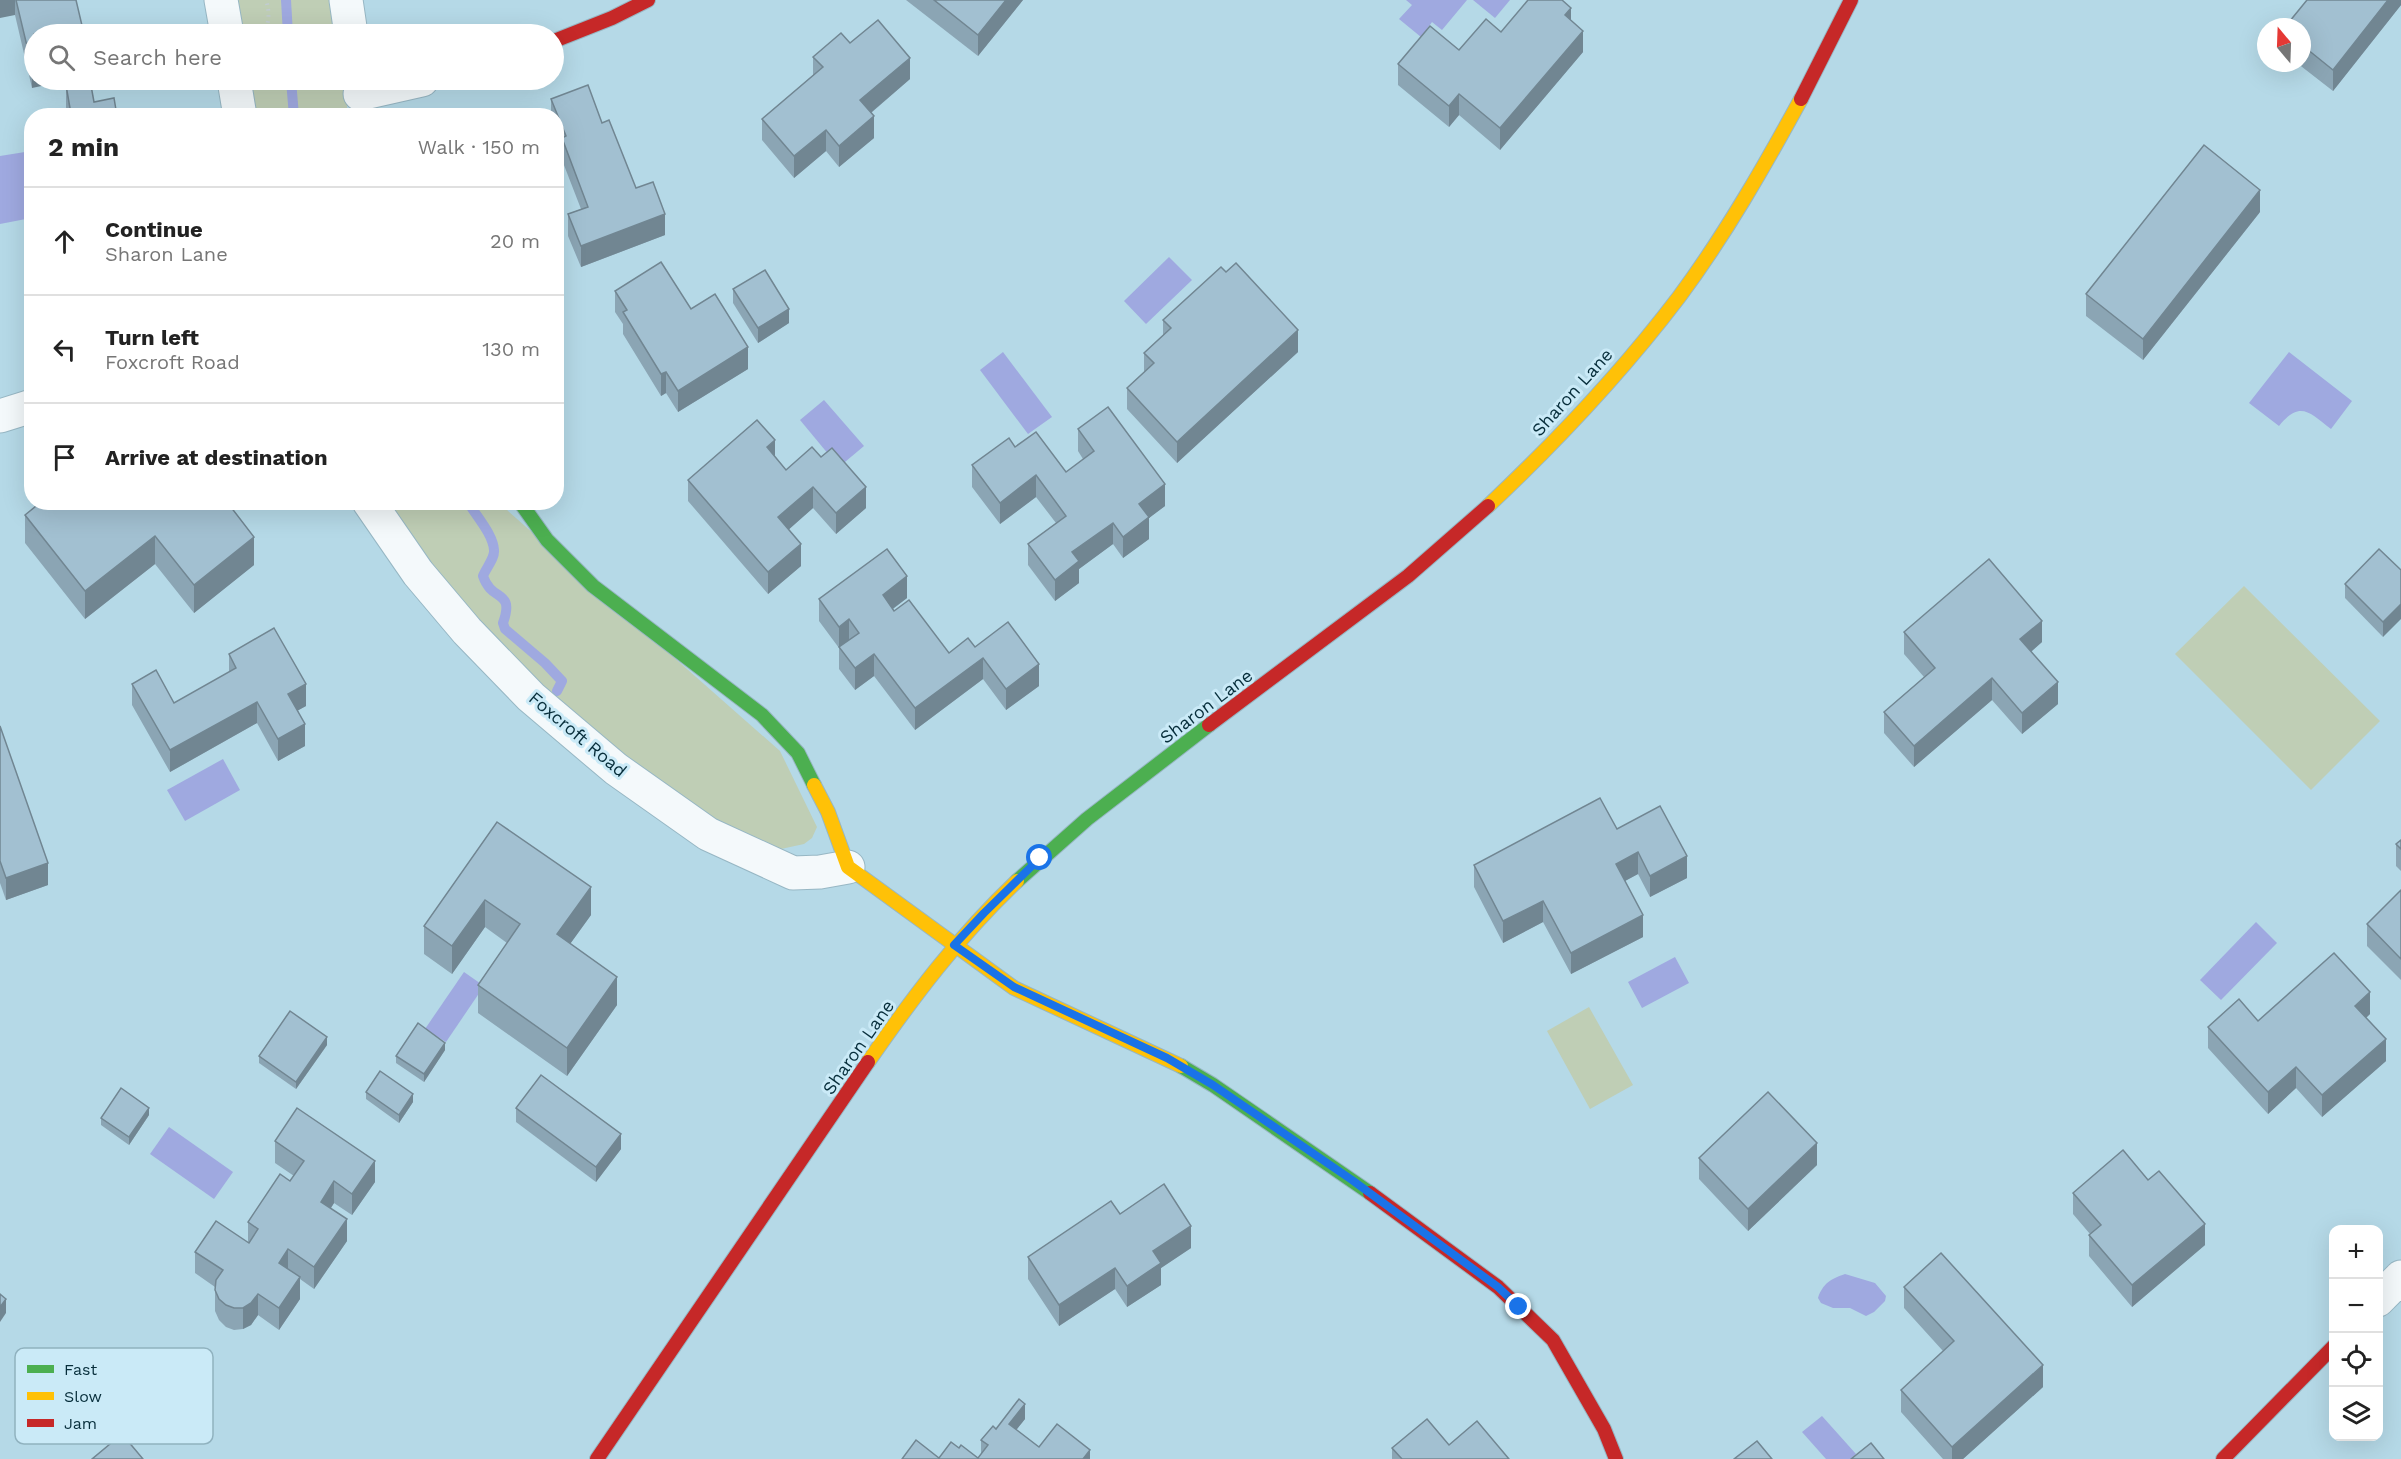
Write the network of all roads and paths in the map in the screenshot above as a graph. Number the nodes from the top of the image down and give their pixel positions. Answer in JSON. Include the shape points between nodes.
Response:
{"nodes":[{"id":1,"x":221,"y":0,"type":"edge"},
{"id":2,"x":266,"y":0,"type":"edge"},
{"id":3,"x":346,"y":0,"type":"edge"},
{"id":4,"x":648,"y":0,"type":"edge"},
{"id":5,"x":1851,"y":0,"type":"edge"},
{"id":6,"x":225,"y":24,"type":"edge"},
{"id":7,"x":268,"y":24,"type":"edge"},
{"id":8,"x":350,"y":24,"type":"edge"},
{"id":9,"x":564,"y":37,"type":"edge"},
{"id":10,"x":236,"y":90,"type":"edge"},
{"id":11,"x":383,"y":90,"type":"edge"},
{"id":12,"x":360,"y":96,"type":"edge"},
{"id":13,"x":239,"y":108,"type":"edge"},
{"id":14,"x":24,"y":408,"type":"edge"},
{"id":15,"x":0,"y":416,"type":"edge"},
{"id":16,"x":375,"y":510,"type":"edge"},
{"id":17,"x":526,"y":510,"type":"edge"},
{"id":18,"x":848,"y":867,"type":"junction"},
{"id":19,"x":954,"y":945,"type":"junction"},
{"id":20,"x":2401,"y":1277,"type":"edge"},
{"id":21,"x":2383,"y":1296,"type":"edge"},
{"id":22,"x":2329,"y":1351,"type":"edge"},
{"id":23,"x":597,"y":1459,"type":"edge"},
{"id":24,"x":1616,"y":1459,"type":"edge"},
{"id":25,"x":2223,"y":1459,"type":"edge"}],
"edges":[{"from":1,"to":6,"type":"street"},
{"from":2,"to":7,"type":"path"},
{"from":3,"to":8,"type":"street"},
{"from":4,"to":9,"type":"main road"},
{"from":5,"to":19,"type":"main road","name":"Sharon Lane","via":[[1786,130],[1740,206],[1676,301],[1593,399],[1488,507],[1409,575],[1101,808],[1040,858]]},
{"from":10,"to":13,"type":"street"},
{"from":11,"to":12,"type":"street"},
{"from":14,"to":15,"type":"street"},
{"from":16,"to":18,"type":"street","name":"Foxcroft Road","via":[[418,573],[467,631],[531,697],[616,769],[708,834],[793,873]]},
{"from":17,"to":18,"type":"main road","via":[[547,540],[593,586],[728,688],[785,738],[798,753],[828,812]]},
{"from":18,"to":19,"type":"main road"},
{"from":19,"to":23,"type":"main road","name":"Sharon Lane","via":[[890,1031]]},
{"from":19,"to":24,"type":"main road","via":[[1014,987],[1167,1058],[1213,1085],[1498,1287],[1553,1340],[1604,1429]]},
{"from":20,"to":21,"type":"street"},
{"from":22,"to":25,"type":"main road"}]}
